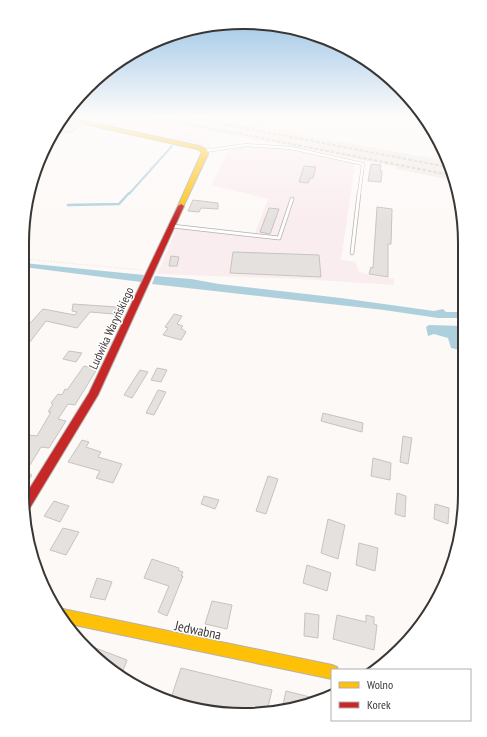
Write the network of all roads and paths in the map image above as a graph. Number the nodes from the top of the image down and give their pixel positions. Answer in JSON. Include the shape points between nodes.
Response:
{"nodes":[{"id":1,"x":205,"y":152,"type":"edge"},
{"id":2,"x":311,"y":152,"type":"edge"},
{"id":3,"x":292,"y":199,"type":"dead end"},
{"id":4,"x":172,"y":226,"type":"junction"},
{"id":5,"x":352,"y":253,"type":"dead end"},
{"id":6,"x":29,"y":259,"type":"edge"},
{"id":7,"x":150,"y":271,"type":"junction"},
{"id":8,"x":29,"y":499,"type":"edge"},
{"id":9,"x":68,"y":617,"type":"edge"},
{"id":10,"x":331,"y":672,"type":"edge"}],
"edges":[{"from":1,"to":4,"type":"street","name":"Ludwika Waryńskiego"},
{"from":2,"to":5,"type":"lane","via":[[363,164]]},
{"from":3,"to":4,"type":"lane","via":[[279,238]]},
{"from":4,"to":7,"type":"street","name":"Ludwika Waryńskiego"},
{"from":6,"to":7,"type":"path"},
{"from":7,"to":8,"type":"street","name":"Ludwika Waryńskiego","via":[[93,395]]},
{"from":9,"to":10,"type":"street","name":"Jedwabna"}]}
